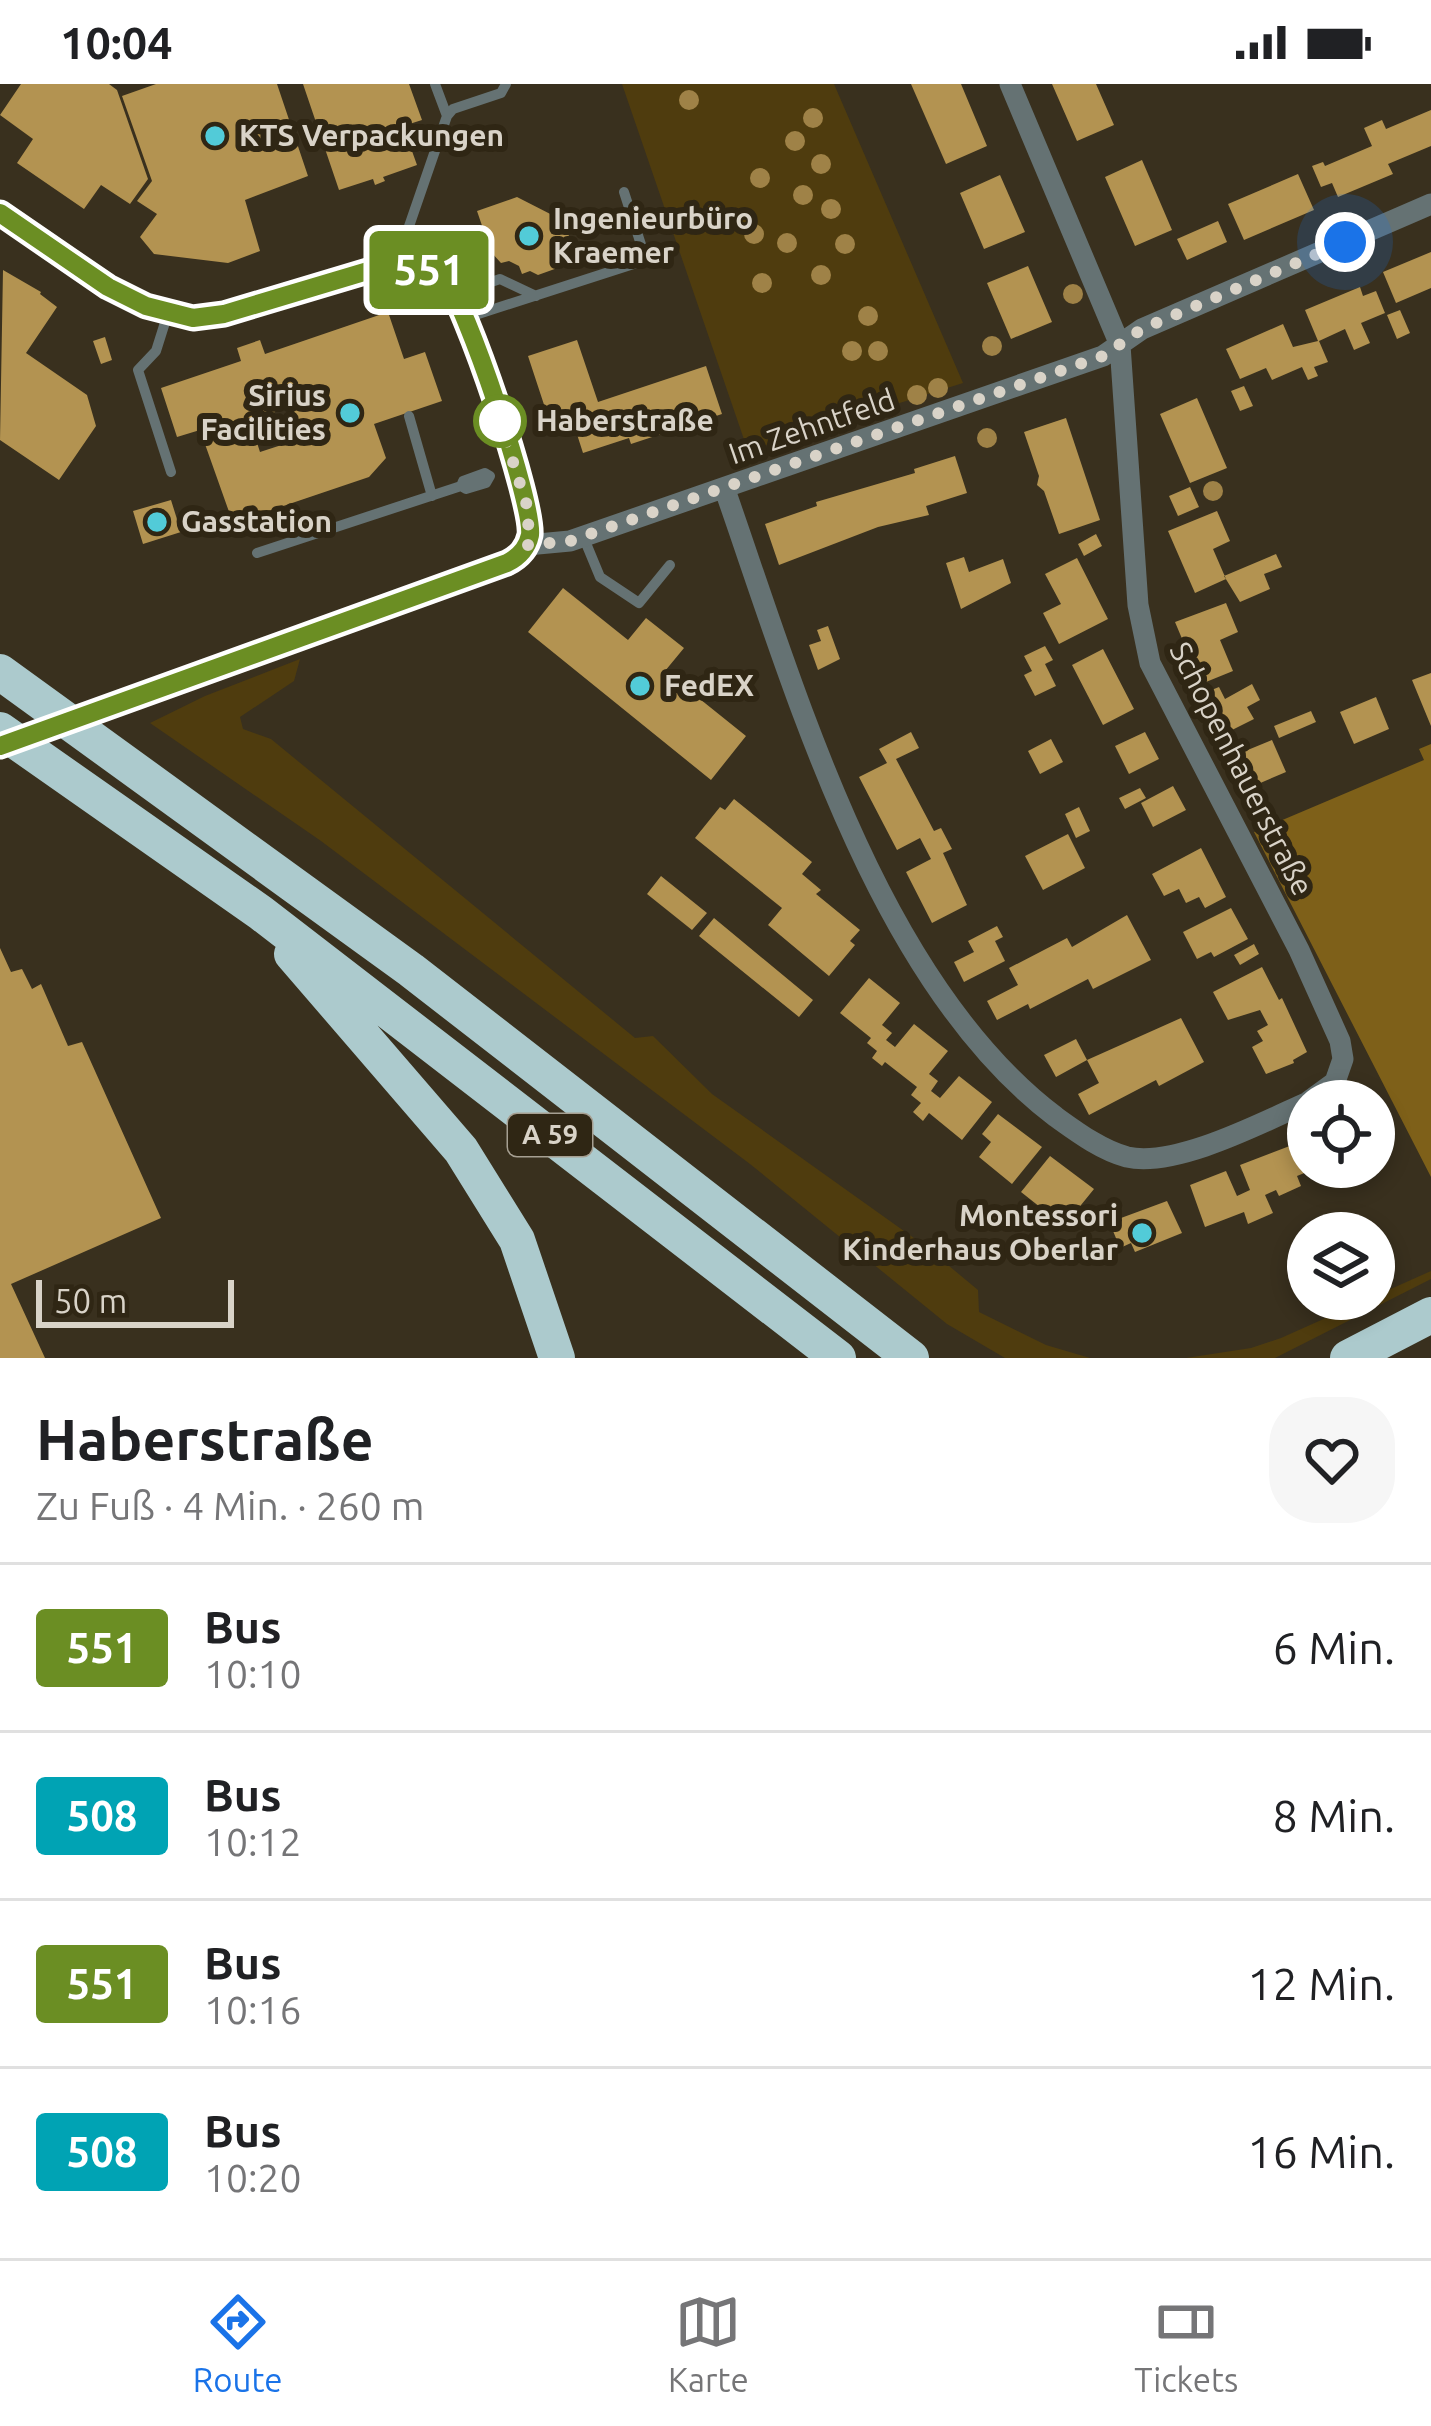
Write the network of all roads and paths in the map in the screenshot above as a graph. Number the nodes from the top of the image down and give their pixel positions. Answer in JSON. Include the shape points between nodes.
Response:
{"nodes":[{"id":1,"x":435,"y":84,"type":"edge"},
{"id":2,"x":506,"y":84,"type":"edge"},
{"id":3,"x":1010,"y":84,"type":"edge"},
{"id":4,"x":447,"y":116,"type":"junction"},
{"id":5,"x":624,"y":192,"type":"dead end"},
{"id":6,"x":1431,"y":205,"type":"edge"},
{"id":7,"x":0,"y":213,"type":"edge"},
{"id":8,"x":396,"y":264,"type":"junction"},
{"id":9,"x":456,"y":294,"type":"junction"},
{"id":10,"x":536,"y":296,"type":"junction"},
{"id":11,"x":168,"y":313,"type":"junction"},
{"id":12,"x":466,"y":318,"type":"junction"},
{"id":13,"x":1120,"y":345,"type":"junction"},
{"id":14,"x":409,"y":416,"type":"dead end"},
{"id":15,"x":516,"y":469,"type":"junction"},
{"id":16,"x":171,"y":472,"type":"dead end"},
{"id":17,"x":725,"y":490,"type":"junction"},
{"id":18,"x":432,"y":496,"type":"junction"},
{"id":19,"x":584,"y":536,"type":"junction"},
{"id":20,"x":527,"y":545,"type":"junction"},
{"id":21,"x":257,"y":554,"type":"dead end"},
{"id":22,"x":670,"y":565,"type":"dead end"},
{"id":23,"x":0,"y":672,"type":"edge"},
{"id":24,"x":0,"y":730,"type":"edge"},
{"id":25,"x":0,"y":746,"type":"edge"},
{"id":26,"x":261,"y":913,"type":"junction"},
{"id":27,"x":1336,"y":1080,"type":"edge"},
{"id":28,"x":1287,"y":1110,"type":"edge"},
{"id":29,"x":1431,"y":1315,"type":"edge"},
{"id":30,"x":902,"y":1351,"type":"edge"},
{"id":31,"x":557,"y":1358,"type":"edge"},
{"id":32,"x":838,"y":1358,"type":"edge"},
{"id":33,"x":928,"y":1358,"type":"edge"},
{"id":34,"x":1348,"y":1358,"type":"edge"}],
"edges":[{"from":1,"to":4,"type":"lane"},
{"from":2,"to":4,"type":"lane"},
{"from":3,"to":13,"type":"street","name":"Schopenhauerstraße"},
{"from":4,"to":8,"type":"lane"},
{"from":5,"to":10,"type":"lane","via":[[646,260]]},
{"from":6,"to":13,"type":"street","name":"Im Zehntfeld"},
{"from":7,"to":11,"type":"street","via":[[108,287]]},
{"from":8,"to":9,"type":"street","via":[[437,272]]},
{"from":8,"to":11,"type":"street","via":[[224,314]]},
{"from":9,"to":10,"type":"lane","via":[[500,279]]},
{"from":9,"to":12,"type":"street"},
{"from":10,"to":12,"type":"lane"},
{"from":11,"to":16,"type":"lane","via":[[156,351],[138,370]]},
{"from":12,"to":15,"type":"street"},
{"from":13,"to":17,"type":"street","name":"Im Zehntfeld"},
{"from":13,"to":27,"type":"street","name":"Schopenhauerstraße","via":[[1138,605],[1150,663],[1340,1042]]},
{"from":14,"to":18,"type":"lane"},
{"from":15,"to":18,"type":"lane"},
{"from":15,"to":20,"type":"street","via":[[529,512]]},
{"from":17,"to":19,"type":"street","name":"Im Zehntfeld"},
{"from":17,"to":28,"type":"street","via":[[820,761],[892,912],[946,1002],[1004,1069],[1070,1126],[1128,1157],[1187,1151]]},
{"from":18,"to":21,"type":"lane"},
{"from":19,"to":20,"type":"street","name":"Im Zehntfeld"},
{"from":19,"to":22,"type":"lane","via":[[600,577],[639,603]]},
{"from":20,"to":25,"type":"street","name":"Im Zehntfeld","bridge":true,"via":[[507,563]]},
{"from":23,"to":30,"type":"highway","number":"A 59","via":[[411,970]]},
{"from":24,"to":26,"type":"highway","number":"A 59"},
{"from":26,"to":31,"type":"highway","via":[[461,1150],[517,1240]]},
{"from":26,"to":32,"type":"highway","number":"A 59"},
{"from":29,"to":34,"type":"highway"},
{"from":30,"to":33,"type":"highway"}]}
